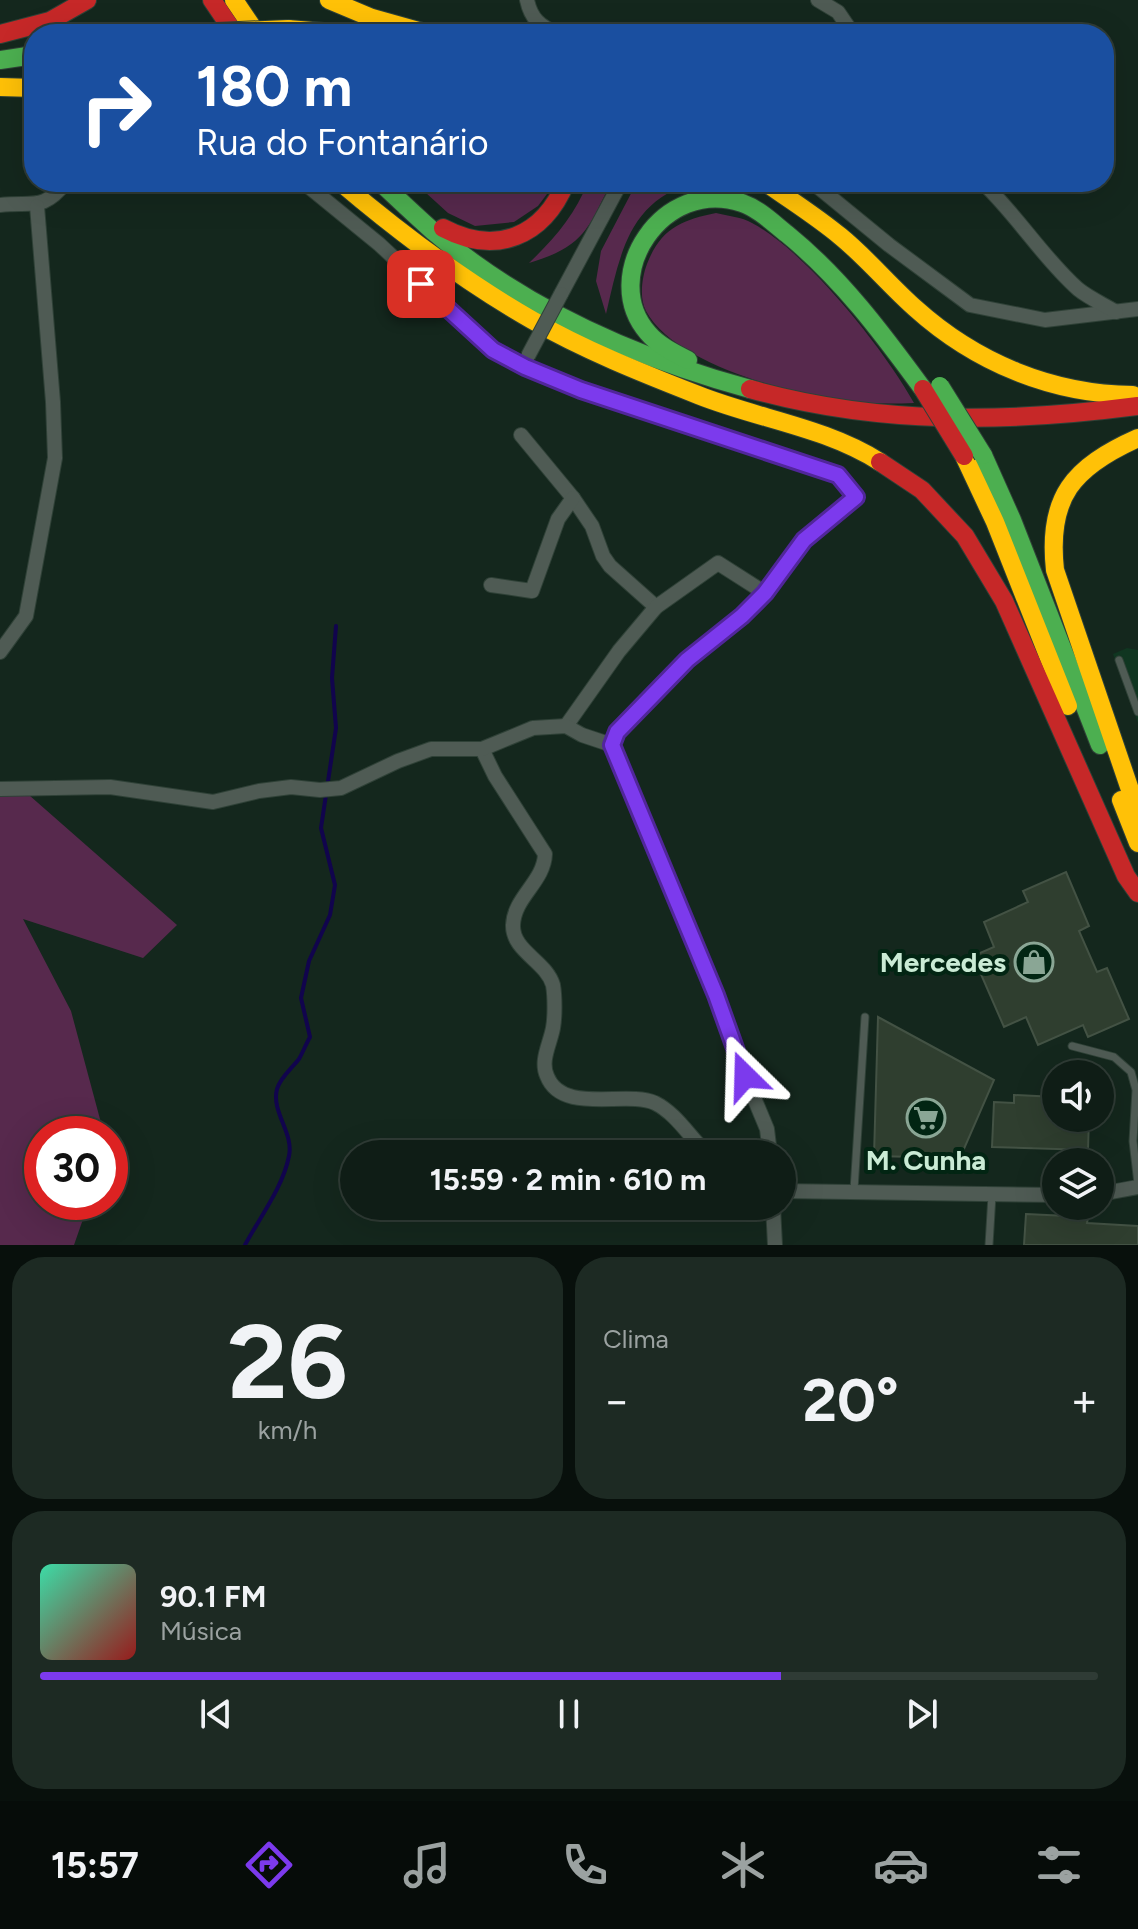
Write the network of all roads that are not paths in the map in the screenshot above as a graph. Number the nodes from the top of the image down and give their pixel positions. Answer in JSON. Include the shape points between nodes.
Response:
{"nodes":[{"id":1,"x":87,"y":0,"type":"edge"},
{"id":2,"x":212,"y":0,"type":"edge"},
{"id":3,"x":234,"y":0,"type":"edge"},
{"id":4,"x":329,"y":0,"type":"edge"},
{"id":5,"x":527,"y":0,"type":"edge"},
{"id":6,"x":818,"y":0,"type":"edge"},
{"id":7,"x":38,"y":24,"type":"edge"},
{"id":8,"x":228,"y":24,"type":"edge"},
{"id":9,"x":250,"y":24,"type":"edge"},
{"id":10,"x":393,"y":24,"type":"edge"},
{"id":11,"x":539,"y":24,"type":"edge"},
{"id":12,"x":846,"y":24,"type":"edge"},
{"id":13,"x":24,"y":28,"type":"edge"},
{"id":14,"x":0,"y":34,"type":"edge"},
{"id":15,"x":24,"y":56,"type":"edge"},
{"id":16,"x":0,"y":60,"type":"edge"},
{"id":17,"x":24,"y":70,"type":"edge"},
{"id":18,"x":0,"y":74,"type":"edge"},
{"id":19,"x":0,"y":87,"type":"edge"},
{"id":20,"x":24,"y":88,"type":"edge"},
{"id":21,"x":58,"y":192,"type":"edge"},
{"id":22,"x":315,"y":192,"type":"edge"},
{"id":23,"x":352,"y":192,"type":"edge"},
{"id":24,"x":368,"y":192,"type":"edge"},
{"id":25,"x":390,"y":192,"type":"edge"},
{"id":26,"x":561,"y":192,"type":"edge"},
{"id":27,"x":616,"y":192,"type":"edge"},
{"id":28,"x":759,"y":192,"type":"edge"},
{"id":29,"x":779,"y":192,"type":"edge"},
{"id":30,"x":824,"y":192,"type":"edge"},
{"id":31,"x":991,"y":192,"type":"edge"},
{"id":32,"x":398,"y":200,"type":"junction"},
{"id":33,"x":0,"y":205,"type":"edge"},
{"id":34,"x":37,"y":206,"type":"junction"},
{"id":35,"x":416,"y":241,"type":"junction"},
{"id":36,"x":1138,"y":309,"type":"edge"},
{"id":37,"x":1116,"y":312,"type":"junction"},
{"id":38,"x":527,"y":362,"type":"junction"},
{"id":39,"x":717,"y":382,"type":"junction"},
{"id":40,"x":932,"y":387,"type":"junction"},
{"id":41,"x":691,"y":391,"type":"junction"},
{"id":42,"x":1138,"y":395,"type":"edge"},
{"id":43,"x":1138,"y":406,"type":"edge"},
{"id":44,"x":1138,"y":417,"type":"edge"},
{"id":45,"x":521,"y":435,"type":"dead end"},
{"id":46,"x":1138,"y":438,"type":"edge"},
{"id":47,"x":573,"y":498,"type":"junction"},
{"id":48,"x":491,"y":585,"type":"dead end"},
{"id":49,"x":765,"y":593,"type":"junction"},
{"id":50,"x":656,"y":607,"type":"junction"},
{"id":51,"x":0,"y":652,"type":"edge"},
{"id":52,"x":1119,"y":660,"type":"dead end"},
{"id":53,"x":1138,"y":712,"type":"edge"},
{"id":54,"x":566,"y":726,"type":"junction"},
{"id":55,"x":612,"y":745,"type":"junction"},
{"id":56,"x":482,"y":749,"type":"junction"},
{"id":57,"x":0,"y":789,"type":"edge"},
{"id":58,"x":1138,"y":813,"type":"edge"},
{"id":59,"x":1138,"y":843,"type":"edge"},
{"id":60,"x":1138,"y":894,"type":"edge"},
{"id":61,"x":865,"y":1017,"type":"dead end"},
{"id":62,"x":1072,"y":1046,"type":"dead end"},
{"id":63,"x":696,"y":1140,"type":"edge"},
{"id":64,"x":768,"y":1140,"type":"edge"},
{"id":65,"x":1138,"y":1186,"type":"edge"},
{"id":66,"x":854,"y":1190,"type":"junction"},
{"id":67,"x":796,"y":1191,"type":"edge"},
{"id":68,"x":1114,"y":1191,"type":"edge"},
{"id":69,"x":992,"y":1195,"type":"junction"},
{"id":70,"x":1042,"y":1195,"type":"edge"},
{"id":71,"x":774,"y":1220,"type":"edge"},
{"id":72,"x":775,"y":1245,"type":"edge"},
{"id":73,"x":989,"y":1245,"type":"edge"}],
"edges":[{"from":1,"to":7,"type":"main road"},
{"from":2,"to":8,"type":"main road"},
{"from":3,"to":9,"type":"main road"},
{"from":4,"to":10,"type":"main road"},
{"from":5,"to":11,"type":"street"},
{"from":6,"to":12,"type":"street"},
{"from":13,"to":14,"type":"main road"},
{"from":15,"to":16,"type":"main road"},
{"from":17,"to":18,"type":"main road"},
{"from":19,"to":20,"type":"main road"},
{"from":21,"to":34,"type":"street"},
{"from":22,"to":38,"type":"street","via":[[493,350]]},
{"from":23,"to":35,"type":"main road"},
{"from":24,"to":35,"type":"main road"},
{"from":25,"to":32,"type":"main road"},
{"from":26,"to":32,"type":"main road","via":[[552,212],[533,229],[513,240],[483,242],[454,236]]},
{"from":27,"to":38,"type":"street","bridge":true},
{"from":28,"to":40,"type":"main road","via":[[847,268],[890,317]]},
{"from":29,"to":42,"type":"main road","via":[[839,236],[930,321],[978,353],[1027,377],[1084,393]]},
{"from":30,"to":37,"type":"street","via":[[970,305],[1045,320]]},
{"from":31,"to":37,"type":"street","via":[[1058,270]]},
{"from":32,"to":39,"type":"main road","via":[[466,258],[561,316],[664,364]]},
{"from":33,"to":34,"type":"street"},
{"from":34,"to":51,"type":"street","via":[[55,458],[26,616]]},
{"from":35,"to":41,"type":"main road","via":[[532,320]]},
{"from":36,"to":37,"type":"street"},
{"from":38,"to":49,"type":"street","via":[[581,390],[838,475],[856,497],[804,540]]},
{"from":39,"to":40,"type":"main road","via":[[645,331],[632,288],[638,249],[652,226],[675,207],[710,198],[740,203],[795,240]]},
{"from":39,"to":43,"type":"main road","via":[[843,409],[921,418],[1081,414]]},
{"from":40,"to":59,"type":"main road","bridge":true,"via":[[983,455]]},
{"from":40,"to":60,"type":"main road","bridge":true,"via":[[995,522]]},
{"from":41,"to":44,"type":"main road","via":[[852,425],[921,432],[995,433]]},
{"from":41,"to":60,"type":"main road","via":[[868,455],[922,490],[965,536],[1004,601]]},
{"from":45,"to":47,"type":"street"},
{"from":46,"to":58,"type":"main road","via":[[1083,469],[1062,498],[1052,532],[1055,570]]},
{"from":47,"to":48,"type":"street","via":[[558,519],[532,591]]},
{"from":47,"to":50,"type":"street","via":[[610,566]]},
{"from":49,"to":50,"type":"street","via":[[718,563]]},
{"from":49,"to":55,"type":"street","via":[[687,660],[617,732]]},
{"from":50,"to":54,"type":"street"},
{"from":52,"to":53,"type":"lane"},
{"from":54,"to":55,"type":"street"},
{"from":54,"to":56,"type":"street","via":[[533,728]]},
{"from":55,"to":64,"type":"street","via":[[716,995]]},
{"from":56,"to":57,"type":"street","via":[[431,749],[341,788],[291,787],[213,802],[110,787]]},
{"from":56,"to":63,"type":"street","via":[[545,854],[545,866],[516,908],[513,929],[553,986],[554,1026],[546,1076],[570,1097],[653,1102]]},
{"from":61,"to":66,"type":"lane"},
{"from":62,"to":65,"type":"lane","via":[[1114,1057],[1131,1072]]},
{"from":65,"to":68,"type":"street"},
{"from":66,"to":67,"type":"street"},
{"from":66,"to":69,"type":"street"},
{"from":69,"to":70,"type":"street"},
{"from":69,"to":73,"type":"lane"},
{"from":71,"to":72,"type":"street"}]}
